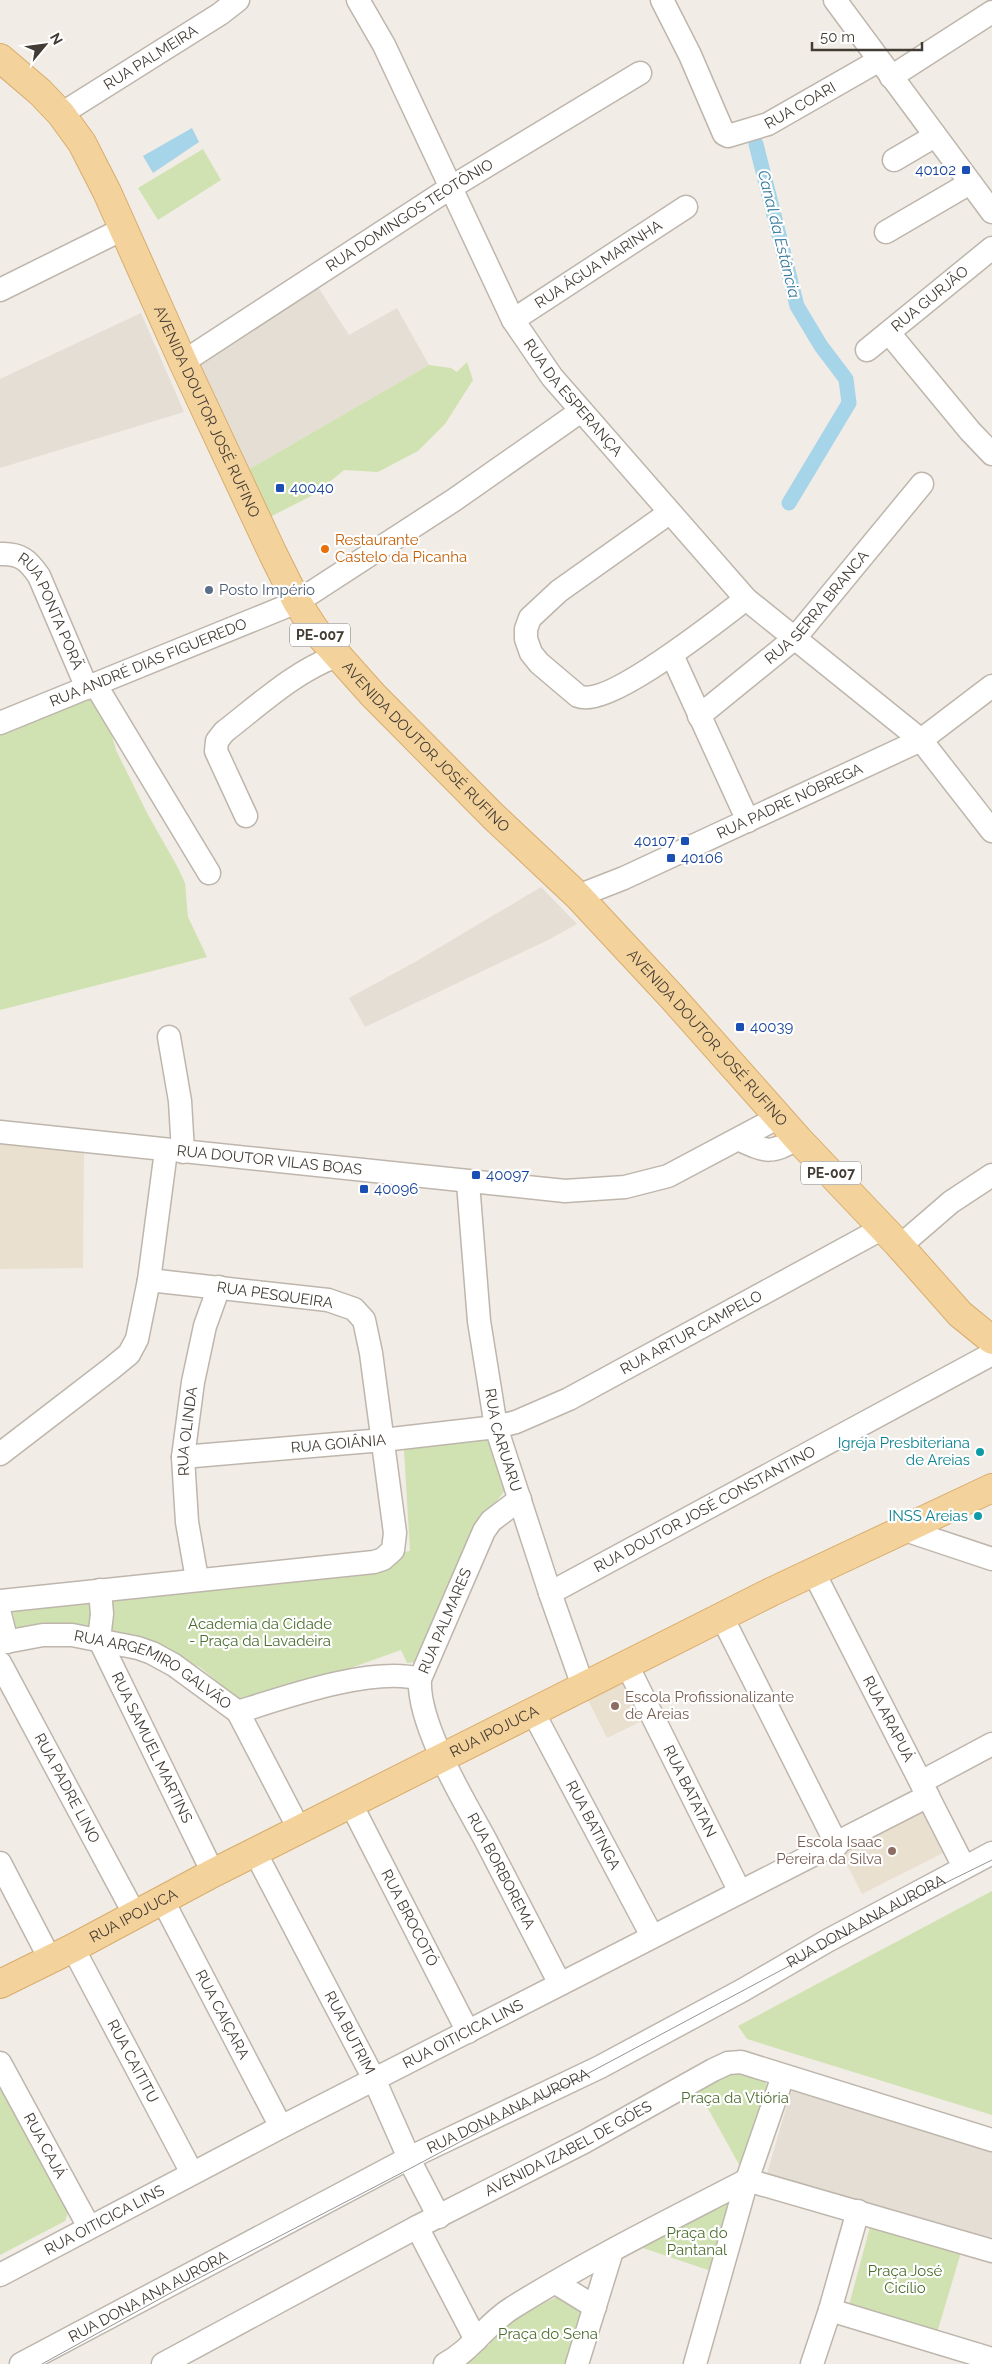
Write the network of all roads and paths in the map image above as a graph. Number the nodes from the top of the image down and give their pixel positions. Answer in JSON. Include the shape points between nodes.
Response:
{"nodes":[{"id":1,"x":238,"y":0,"type":"edge"},
{"id":2,"x":358,"y":0,"type":"edge"},
{"id":3,"x":662,"y":0,"type":"edge"},
{"id":4,"x":835,"y":0,"type":"edge"},
{"id":5,"x":991,"y":15,"type":"edge"},
{"id":6,"x":4,"y":68,"type":"edge"},
{"id":7,"x":885,"y":69,"type":"junction"},
{"id":8,"x":640,"y":73,"type":"dead end"},
{"id":9,"x":61,"y":114,"type":"junction"},
{"id":10,"x":935,"y":136,"type":"junction"},
{"id":11,"x":894,"y":160,"type":"dead end"},
{"id":12,"x":450,"y":188,"type":"junction"},
{"id":13,"x":984,"y":196,"type":"edge"},
{"id":14,"x":686,"y":207,"type":"dead end"},
{"id":15,"x":123,"y":229,"type":"junction"},
{"id":16,"x":886,"y":232,"type":"dead end"},
{"id":17,"x":992,"y":248,"type":"edge"},
{"id":18,"x":0,"y":290,"type":"edge"},
{"id":19,"x":513,"y":320,"type":"junction"},
{"id":20,"x":890,"y":333,"type":"junction"},
{"id":21,"x":867,"y":350,"type":"dead end"},
{"id":22,"x":183,"y":362,"type":"junction"},
{"id":23,"x":581,"y":411,"type":"junction"},
{"id":24,"x":992,"y":454,"type":"edge"},
{"id":25,"x":922,"y":484,"type":"dead end"},
{"id":26,"x":669,"y":513,"type":"junction"},
{"id":27,"x":0,"y":554,"type":"edge"},
{"id":28,"x":746,"y":599,"type":"junction"},
{"id":29,"x":297,"y":602,"type":"junction"},
{"id":30,"x":795,"y":638,"type":"junction"},
{"id":31,"x":672,"y":655,"type":"junction"},
{"id":32,"x":337,"y":656,"type":"junction"},
{"id":33,"x":91,"y":686,"type":"junction"},
{"id":34,"x":992,"y":686,"type":"edge"},
{"id":35,"x":699,"y":716,"type":"junction"},
{"id":36,"x":0,"y":723,"type":"edge"},
{"id":37,"x":921,"y":740,"type":"junction"},
{"id":38,"x":246,"y":816,"type":"dead end"},
{"id":39,"x":748,"y":821,"type":"junction"},
{"id":40,"x":992,"y":832,"type":"edge"},
{"id":41,"x":208,"y":873,"type":"dead end"},
{"id":42,"x":578,"y":896,"type":"junction"},
{"id":43,"x":169,"y":1036,"type":"dead end"},
{"id":44,"x":779,"y":1117,"type":"junction"},
{"id":45,"x":0,"y":1132,"type":"edge"},
{"id":46,"x":798,"y":1139,"type":"junction"},
{"id":47,"x":740,"y":1140,"type":"junction"},
{"id":48,"x":175,"y":1152,"type":"junction"},
{"id":49,"x":992,"y":1176,"type":"edge"},
{"id":50,"x":468,"y":1183,"type":"junction"},
{"id":51,"x":892,"y":1237,"type":"junction"},
{"id":52,"x":149,"y":1280,"type":"junction"},
{"id":53,"x":219,"y":1287,"type":"junction"},
{"id":54,"x":992,"y":1340,"type":"edge"},
{"id":55,"x":992,"y":1354,"type":"edge"},
{"id":56,"x":496,"y":1427,"type":"junction"},
{"id":57,"x":384,"y":1440,"type":"junction"},
{"id":58,"x":0,"y":1454,"type":"edge"},
{"id":59,"x":183,"y":1457,"type":"junction"},
{"id":60,"x":992,"y":1488,"type":"edge"},
{"id":61,"x":520,"y":1499,"type":"junction"},
{"id":62,"x":905,"y":1530,"type":"junction"},
{"id":63,"x":992,"y":1559,"type":"edge"},
{"id":64,"x":813,"y":1572,"type":"junction"},
{"id":65,"x":197,"y":1579,"type":"junction"},
{"id":66,"x":100,"y":1590,"type":"junction"},
{"id":67,"x":550,"y":1592,"type":"junction"},
{"id":68,"x":0,"y":1602,"type":"edge"},
{"id":69,"x":0,"y":1614,"type":"edge"},
{"id":70,"x":722,"y":1617,"type":"junction"},
{"id":71,"x":99,"y":1639,"type":"junction"},
{"id":72,"x":2,"y":1649,"type":"edge"},
{"id":73,"x":627,"y":1665,"type":"junction"},
{"id":74,"x":420,"y":1679,"type":"junction"},
{"id":75,"x":583,"y":1686,"type":"junction"},
{"id":76,"x":238,"y":1712,"type":"junction"},
{"id":77,"x":533,"y":1712,"type":"junction"},
{"id":78,"x":992,"y":1744,"type":"edge"},
{"id":79,"x":442,"y":1758,"type":"junction"},
{"id":80,"x":924,"y":1789,"type":"junction"},
{"id":81,"x":351,"y":1804,"type":"junction"},
{"id":82,"x":299,"y":1829,"type":"junction"},
{"id":83,"x":837,"y":1844,"type":"junction"},
{"id":84,"x":255,"y":1852,"type":"junction"},
{"id":85,"x":992,"y":1853,"type":"edge"},
{"id":86,"x":0,"y":1864,"type":"edge"},
{"id":87,"x":964,"y":1867,"type":"junction"},
{"id":88,"x":213,"y":1873,"type":"junction"},
{"id":89,"x":740,"y":1892,"type":"junction"},
{"id":90,"x":163,"y":1901,"type":"junction"},
{"id":91,"x":135,"y":1915,"type":"junction"},
{"id":92,"x":652,"y":1936,"type":"junction"},
{"id":93,"x":61,"y":1954,"type":"junction"},
{"id":94,"x":0,"y":1984,"type":"edge"},
{"id":95,"x":560,"y":1984,"type":"junction"},
{"id":96,"x":468,"y":2032,"type":"junction"},
{"id":97,"x":0,"y":2063,"type":"edge"},
{"id":98,"x":783,"y":2076,"type":"junction"},
{"id":99,"x":374,"y":2079,"type":"junction"},
{"id":100,"x":281,"y":2126,"type":"junction"},
{"id":101,"x":992,"y":2140,"type":"edge"},
{"id":102,"x":409,"y":2158,"type":"junction"},
{"id":103,"x":192,"y":2174,"type":"junction"},
{"id":104,"x":747,"y":2180,"type":"junction"},
{"id":105,"x":858,"y":2210,"type":"junction"},
{"id":106,"x":439,"y":2217,"type":"junction"},
{"id":107,"x":417,"y":2227,"type":"junction"},
{"id":108,"x":89,"y":2228,"type":"junction"},
{"id":109,"x":612,"y":2251,"type":"junction"},
{"id":110,"x":992,"y":2251,"type":"edge"},
{"id":111,"x":0,"y":2275,"type":"edge"},
{"id":112,"x":556,"y":2283,"type":"junction"},
{"id":113,"x":594,"y":2306,"type":"junction"},
{"id":114,"x":830,"y":2310,"type":"junction"},
{"id":115,"x":476,"y":2340,"type":"junction"},
{"id":116,"x":992,"y":2359,"type":"edge"},
{"id":117,"x":21,"y":2364,"type":"edge"},
{"id":118,"x":163,"y":2364,"type":"edge"},
{"id":119,"x":445,"y":2364,"type":"edge"},
{"id":120,"x":577,"y":2364,"type":"edge"},
{"id":121,"x":694,"y":2364,"type":"edge"},
{"id":122,"x":812,"y":2364,"type":"edge"}],
"edges":[{"from":1,"to":9,"type":"street","name":"RUA PALMEIRA"},
{"from":2,"to":12,"type":"street","name":"RUA DA ESPERANÇA","via":[[384,45]]},
{"from":3,"to":7,"type":"street","name":"RUA COARI","via":[[726,136],[768,124]]},
{"from":4,"to":7,"type":"street"},
{"from":5,"to":7,"type":"street"},
{"from":6,"to":9,"type":"main road","name":"AVENIDA DOUTOR JOSÉ RUFINO","number":"PE-007"},
{"from":7,"to":10,"type":"street"},
{"from":8,"to":12,"type":"street","name":"RUA DOMINGOS TEOTÔNIO"},
{"from":9,"to":15,"type":"main road","name":"AVENIDA DOUTOR JOSÉ RUFINO","number":"PE-007","via":[[94,166]]},
{"from":10,"to":11,"type":"street"},
{"from":10,"to":13,"type":"street"},
{"from":12,"to":19,"type":"street","name":"RUA DA ESPERANÇA"},
{"from":12,"to":22,"type":"street","name":"RUA DOMINGOS TEOTÔNIO"},
{"from":13,"to":16,"type":"street"},
{"from":14,"to":19,"type":"street","name":"RUA ÁGUA MARINHA"},
{"from":15,"to":18,"type":"street"},
{"from":15,"to":22,"type":"main road","name":"AVENIDA DOUTOR JOSÉ RUFINO","number":"PE-007"},
{"from":17,"to":20,"type":"street","name":"RUA GURJÃO"},
{"from":19,"to":23,"type":"street","name":"RUA DA ESPERANÇA","via":[[552,377]]},
{"from":20,"to":21,"type":"street","name":"RUA GURJÃO"},
{"from":20,"to":24,"type":"street"},
{"from":22,"to":29,"type":"main road","name":"AVENIDA DOUTOR JOSÉ RUFINO","number":"PE-007"},
{"from":23,"to":26,"type":"street","name":"RUA DA ESPERANÇA"},
{"from":23,"to":29,"type":"street","name":"RUA ANDRÉ DIAS FIGUEREDO","via":[[454,500]]},
{"from":25,"to":30,"type":"street","name":"RUA SERRA BRANCA"},
{"from":26,"to":28,"type":"street","name":"RUA DA ESPERANÇA"},
{"from":26,"to":31,"type":"street","via":[[536,610],[526,629],[526,639],[539,663],[584,699],[605,694]]},
{"from":27,"to":33,"type":"street","name":"RUA PONTA PORÃ","via":[[23,557],[39,576]]},
{"from":28,"to":30,"type":"street","name":"RUA DA ESPERANÇA"},
{"from":28,"to":31,"type":"street"},
{"from":29,"to":32,"type":"main road","name":"AVENIDA DOUTOR JOSÉ RUFINO","number":"PE-007"},
{"from":29,"to":33,"type":"street","name":"RUA ANDRÉ DIAS FIGUEREDO"},
{"from":30,"to":35,"type":"street","name":"RUA SERRA BRANCA"},
{"from":30,"to":37,"type":"street","name":"RUA DA ESPERANÇA"},
{"from":31,"to":35,"type":"street"},
{"from":32,"to":38,"type":"street","via":[[321,662],[285,685],[217,741],[216,752]]},
{"from":32,"to":42,"type":"main road","name":"AVENIDA DOUTOR JOSÉ RUFINO","number":"PE-007","via":[[486,809]]},
{"from":33,"to":36,"type":"street","name":"RUA ANDRÉ DIAS FIGUEREDO"},
{"from":33,"to":41,"type":"street","name":"RUA PONTA PORÃ"},
{"from":34,"to":37,"type":"street","name":"RUA PADRE NÓBREGA"},
{"from":35,"to":39,"type":"street"},
{"from":37,"to":39,"type":"street","name":"RUA PADRE NÓBREGA"},
{"from":37,"to":40,"type":"street","name":"RUA DA ESPERANÇA"},
{"from":39,"to":42,"type":"street","name":"RUA PADRE NÓBREGA"},
{"from":42,"to":44,"type":"main road","name":"AVENIDA DOUTOR JOSÉ RUFINO","number":"PE-007"},
{"from":43,"to":48,"type":"street","via":[[180,1101]]},
{"from":44,"to":46,"type":"main road","name":"AVENIDA DOUTOR JOSÉ RUFINO","number":"PE-007"},
{"from":44,"to":47,"type":"street","name":"RUA DOUTOR VILAS BOAS"},
{"from":45,"to":48,"type":"street","name":"RUA DOUTOR VILAS BOAS"},
{"from":46,"to":47,"type":"street","via":[[776,1150],[766,1150]]},
{"from":46,"to":51,"type":"main road","name":"AVENIDA DOUTOR JOSÉ RUFINO","number":"PE-007"},
{"from":47,"to":50,"type":"street","name":"RUA DOUTOR VILAS BOAS","via":[[668,1176],[625,1187],[565,1191]]},
{"from":48,"to":50,"type":"street","name":"RUA DOUTOR VILAS BOAS","via":[[351,1168]]},
{"from":48,"to":52,"type":"street"},
{"from":49,"to":51,"type":"street","name":"RUA ARTUR CAMPELO"},
{"from":50,"to":56,"type":"street","name":"RUA CARUARU","via":[[479,1321]]},
{"from":51,"to":54,"type":"main road","name":"AVENIDA DOUTOR JOSÉ RUFINO","number":"PE-007","via":[[960,1314]]},
{"from":51,"to":56,"type":"street","name":"RUA ARTUR CAMPELO","via":[[569,1399]]},
{"from":52,"to":53,"type":"street","name":"RUA PESQUEIRA"},
{"from":52,"to":58,"type":"street","via":[[137,1339],[128,1354]]},
{"from":53,"to":57,"type":"street","name":"RUA PESQUEIRA","via":[[328,1300],[354,1309],[364,1320],[372,1354]]},
{"from":53,"to":59,"type":"street","name":"RUA OLINDA","via":[[205,1326],[193,1382]]},
{"from":55,"to":67,"type":"street","name":"RUA DOUTOR JOSÉ CONSTANTINO"},
{"from":56,"to":57,"type":"street","name":"RUA GOIÂNIA"},
{"from":56,"to":61,"type":"street","name":"RUA CARUARU"},
{"from":57,"to":59,"type":"street","name":"RUA GOIÂNIA"},
{"from":57,"to":65,"type":"street","name":"RUA PESQUEIRA","via":[[395,1542],[389,1555],[374,1562]]},
{"from":59,"to":65,"type":"street","name":"RUA OLINDA","via":[[187,1522]]},
{"from":60,"to":62,"type":"main road","name":"RUA IPOJUCA"},
{"from":61,"to":67,"type":"street","name":"RUA CARUARU"},
{"from":61,"to":74,"type":"street","name":"RUA PALMARES","via":[[490,1521],[484,1531]]},
{"from":62,"to":63,"type":"street"},
{"from":62,"to":64,"type":"main road","name":"RUA IPOJUCA"},
{"from":64,"to":70,"type":"main road","name":"RUA IPOJUCA"},
{"from":64,"to":80,"type":"street","name":"RUA ARAPUÁ"},
{"from":65,"to":66,"type":"street"},
{"from":66,"to":68,"type":"street"},
{"from":66,"to":71,"type":"street"},
{"from":67,"to":75,"type":"street","name":"RUA CARUARU"},
{"from":69,"to":72,"type":"street","name":"RUA PADRE LINO"},
{"from":70,"to":73,"type":"main road","name":"RUA IPOJUCA"},
{"from":70,"to":83,"type":"street"},
{"from":71,"to":72,"type":"street","name":"RUA ARGEMIRO GALVÃO","via":[[43,1635]]},
{"from":71,"to":76,"type":"street","name":"RUA ARGEMIRO GALVÃO","via":[[152,1653]]},
{"from":71,"to":88,"type":"street","name":"RUA SAMUEL MARTINS"},
{"from":72,"to":91,"type":"street","name":"RUA PADRE LINO"},
{"from":73,"to":75,"type":"main road","name":"RUA IPOJUCA"},
{"from":73,"to":89,"type":"street","name":"RUA BATATAN"},
{"from":74,"to":76,"type":"street","name":"RUA ARGEMIRO GALVÃO","via":[[399,1675],[376,1676]]},
{"from":74,"to":79,"type":"street","name":"RUA PALMARES","via":[[421,1702]]},
{"from":75,"to":77,"type":"main road","name":"RUA IPOJUCA"},
{"from":76,"to":82,"type":"street"},
{"from":77,"to":79,"type":"main road","name":"RUA IPOJUCA"},
{"from":77,"to":92,"type":"street","name":"RUA BATINGA"},
{"from":78,"to":80,"type":"street","name":"RUA OITICICA LINS"},
{"from":79,"to":81,"type":"main road","name":"RUA IPOJUCA"},
{"from":79,"to":95,"type":"street","name":"RUA BORBOREMA"},
{"from":80,"to":83,"type":"street","name":"RUA OITICICA LINS"},
{"from":80,"to":87,"type":"street","name":"RUA ARAPUÁ"},
{"from":81,"to":82,"type":"main road","name":"RUA IPOJUCA"},
{"from":81,"to":96,"type":"street","name":"RUA BROCOTÓ"},
{"from":82,"to":84,"type":"main road","name":"RUA IPOJUCA"},
{"from":83,"to":89,"type":"street","name":"RUA OITICICA LINS"},
{"from":84,"to":88,"type":"main road","name":"RUA IPOJUCA"},
{"from":84,"to":99,"type":"street","name":"RUA BUTRIM"},
{"from":85,"to":87,"type":"street","name":"RUA DONA ANA AURORA"},
{"from":86,"to":93,"type":"street","name":"RUA CAITITU"},
{"from":87,"to":102,"type":"street","name":"RUA DONA ANA AURORA","via":[[600,2067]]},
{"from":88,"to":90,"type":"main road","name":"RUA IPOJUCA"},
{"from":89,"to":92,"type":"street","name":"RUA OITICICA LINS"},
{"from":90,"to":91,"type":"main road","name":"RUA IPOJUCA"},
{"from":90,"to":100,"type":"street","name":"RUA CAIÇARA"},
{"from":91,"to":93,"type":"main road","name":"RUA IPOJUCA"},
{"from":92,"to":95,"type":"street","name":"RUA OITICICA LINS"},
{"from":93,"to":94,"type":"main road","name":"RUA IPOJUCA"},
{"from":93,"to":103,"type":"street","name":"RUA CAITITU"},
{"from":95,"to":96,"type":"street","name":"RUA OITICICA LINS"},
{"from":96,"to":99,"type":"street","name":"RUA OITICICA LINS"},
{"from":97,"to":108,"type":"street","name":"RUA CAJÁ"},
{"from":98,"to":101,"type":"street","name":"AVENIDA IZABEL DE GÓES"},
{"from":98,"to":104,"type":"street"},
{"from":98,"to":106,"type":"street","name":"AVENIDA IZABEL DE GÓES","via":[[741,2062],[728,2063]]},
{"from":99,"to":100,"type":"street","name":"RUA OITICICA LINS"},
{"from":99,"to":102,"type":"street","name":"RUA BUTRIM"},
{"from":100,"to":103,"type":"street","name":"RUA OITICICA LINS"},
{"from":102,"to":106,"type":"street","name":"RUA BUTRIM"},
{"from":102,"to":117,"type":"street","name":"RUA DONA ANA AURORA"},
{"from":103,"to":108,"type":"street","name":"RUA OITICICA LINS"},
{"from":104,"to":105,"type":"street"},
{"from":104,"to":109,"type":"street"},
{"from":104,"to":121,"type":"street"},
{"from":105,"to":110,"type":"street"},
{"from":105,"to":114,"type":"street"},
{"from":106,"to":107,"type":"street","name":"AVENIDA IZABEL DE GÓES"},
{"from":107,"to":115,"type":"street"},
{"from":107,"to":118,"type":"street","name":"AVENIDA IZABEL DE GÓES"},
{"from":108,"to":111,"type":"street","name":"RUA OITICICA LINS"},
{"from":109,"to":112,"type":"street"},
{"from":109,"to":113,"type":"street"},
{"from":112,"to":113,"type":"street"},
{"from":112,"to":115,"type":"street","via":[[496,2319]]},
{"from":113,"to":120,"type":"street"},
{"from":114,"to":116,"type":"street"},
{"from":114,"to":122,"type":"street"},
{"from":115,"to":119,"type":"street"}]}
